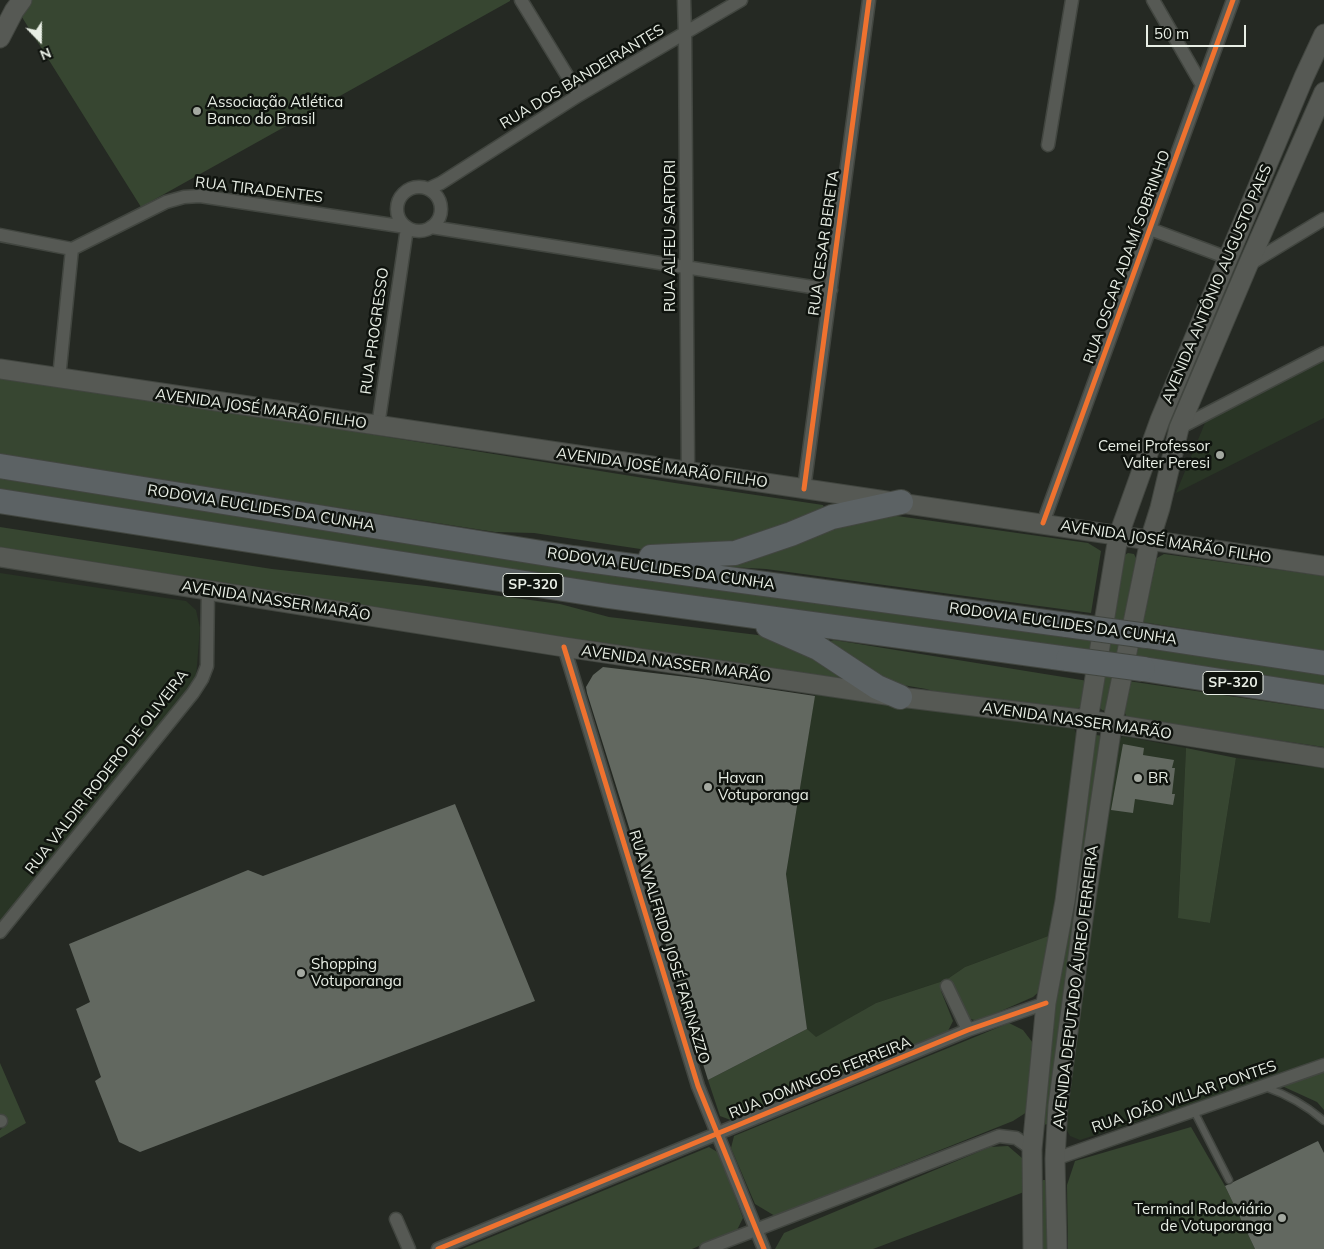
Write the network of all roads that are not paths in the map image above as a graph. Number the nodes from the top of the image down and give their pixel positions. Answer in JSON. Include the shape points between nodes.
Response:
{"nodes":[{"id":1,"x":22,"y":0,"type":"edge"},
{"id":2,"x":521,"y":0,"type":"edge"},
{"id":3,"x":684,"y":0,"type":"edge"},
{"id":4,"x":741,"y":0,"type":"edge"},
{"id":5,"x":869,"y":0,"type":"edge"},
{"id":6,"x":1072,"y":0,"type":"edge"},
{"id":7,"x":1153,"y":0,"type":"edge"},
{"id":8,"x":1233,"y":0,"type":"edge"},
{"id":9,"x":685,"y":32,"type":"junction"},
{"id":10,"x":1324,"y":34,"type":"edge"},
{"id":11,"x":0,"y":38,"type":"edge"},
{"id":12,"x":1202,"y":86,"type":"junction"},
{"id":13,"x":1324,"y":92,"type":"edge"},
{"id":14,"x":579,"y":95,"type":"junction"},
{"id":15,"x":1048,"y":145,"type":"dead end"},
{"id":16,"x":441,"y":183,"type":"junction"},
{"id":17,"x":428,"y":190,"type":"junction"},
{"id":18,"x":438,"y":200,"type":"junction"},
{"id":19,"x":1324,"y":219,"type":"edge"},
{"id":20,"x":431,"y":227,"type":"junction"},
{"id":21,"x":410,"y":228,"type":"junction"},
{"id":22,"x":1150,"y":229,"type":"junction"},
{"id":23,"x":0,"y":235,"type":"edge"},
{"id":24,"x":72,"y":248,"type":"junction"},
{"id":25,"x":1228,"y":258,"type":"junction"},
{"id":26,"x":1248,"y":265,"type":"junction"},
{"id":27,"x":686,"y":268,"type":"junction"},
{"id":28,"x":831,"y":290,"type":"junction"},
{"id":29,"x":1324,"y":353,"type":"edge"},
{"id":30,"x":0,"y":369,"type":"edge"},
{"id":31,"x":58,"y":378,"type":"junction"},
{"id":32,"x":1160,"y":420,"type":"junction"},
{"id":33,"x":378,"y":426,"type":"junction"},
{"id":34,"x":1179,"y":428,"type":"junction"},
{"id":35,"x":0,"y":466,"type":"edge"},
{"id":36,"x":688,"y":472,"type":"junction"},
{"id":37,"x":804,"y":489,"type":"junction"},
{"id":38,"x":0,"y":501,"type":"edge"},
{"id":39,"x":901,"y":502,"type":"junction"},
{"id":40,"x":1043,"y":523,"type":"junction"},
{"id":41,"x":1118,"y":536,"type":"junction"},
{"id":42,"x":1150,"y":540,"type":"junction"},
{"id":43,"x":0,"y":556,"type":"edge"},
{"id":44,"x":573,"y":558,"type":"junction"},
{"id":45,"x":1324,"y":566,"type":"edge"},
{"id":46,"x":208,"y":590,"type":"junction"},
{"id":47,"x":744,"y":614,"type":"junction"},
{"id":48,"x":564,"y":647,"type":"junction"},
{"id":49,"x":1324,"y":663,"type":"edge"},
{"id":50,"x":900,"y":697,"type":"junction"},
{"id":51,"x":1324,"y":697,"type":"edge"},
{"id":52,"x":1088,"y":720,"type":"junction"},
{"id":53,"x":1112,"y":726,"type":"junction"},
{"id":54,"x":1324,"y":758,"type":"edge"},
{"id":55,"x":1065,"y":901,"type":"junction"},
{"id":56,"x":1085,"y":905,"type":"junction"},
{"id":57,"x":0,"y":932,"type":"edge"},
{"id":58,"x":947,"y":986,"type":"dead end"},
{"id":59,"x":1046,"y":1003,"type":"junction"},
{"id":60,"x":968,"y":1030,"type":"junction"},
{"id":61,"x":1324,"y":1065,"type":"edge"},
{"id":62,"x":1264,"y":1086,"type":"junction"},
{"id":63,"x":1194,"y":1111,"type":"junction"},
{"id":64,"x":1324,"y":1121,"type":"edge"},
{"id":65,"x":716,"y":1134,"type":"junction"},
{"id":66,"x":1032,"y":1149,"type":"junction"},
{"id":67,"x":1055,"y":1159,"type":"junction"},
{"id":68,"x":1228,"y":1180,"type":"dead end"},
{"id":69,"x":396,"y":1219,"type":"dead end"},
{"id":70,"x":754,"y":1229,"type":"junction"},
{"id":71,"x":408,"y":1249,"type":"edge"},
{"id":72,"x":438,"y":1249,"type":"edge"},
{"id":73,"x":706,"y":1249,"type":"edge"},
{"id":74,"x":764,"y":1249,"type":"edge"},
{"id":75,"x":1032,"y":1249,"type":"edge"},
{"id":76,"x":1057,"y":1249,"type":"edge"}],
"edges":[{"from":1,"to":11,"type":"main road"},
{"from":2,"to":14,"type":"street"},
{"from":3,"to":9,"type":"street","name":"RUA ALFEU SARTORI"},
{"from":4,"to":9,"type":"street","name":"RUA DOS BANDEIRANTES"},
{"from":5,"to":28,"type":"street","name":"RUA CESAR BERETA"},
{"from":6,"to":15,"type":"street"},
{"from":7,"to":12,"type":"street"},
{"from":8,"to":12,"type":"street","name":"RUA OSCAR ADAMÍ SOBRINHO"},
{"from":9,"to":14,"type":"street","name":"RUA DOS BANDEIRANTES"},
{"from":9,"to":27,"type":"street","name":"RUA ALFEU SARTORI"},
{"from":10,"to":25,"type":"main road","name":"AVENIDA ANTÔNIO AUGUSTO PAES"},
{"from":12,"to":22,"type":"street","name":"RUA OSCAR ADAMÍ SOBRINHO"},
{"from":13,"to":26,"type":"main road","name":"AVENIDA ANTÔNIO AUGUSTO PAES"},
{"from":14,"to":16,"type":"street","name":"RUA DOS BANDEIRANTES"},
{"from":16,"to":17,"type":"street","name":"RUA DOS BANDEIRANTES"},
{"from":16,"to":18,"type":"street"},
{"from":17,"to":18,"type":"street"},
{"from":17,"to":21,"type":"street","via":[[409,190],[400,198],[398,217]]},
{"from":18,"to":20,"type":"street","via":[[440,215]]},
{"from":19,"to":26,"type":"street"},
{"from":20,"to":21,"type":"street"},
{"from":20,"to":27,"type":"street"},
{"from":21,"to":24,"type":"street","name":"RUA TIRADENTES","via":[[200,196],[166,202]]},
{"from":21,"to":33,"type":"street","name":"RUA PROGRESSO","via":[[404,241]]},
{"from":22,"to":25,"type":"street"},
{"from":22,"to":40,"type":"street","name":"RUA OSCAR ADAMÍ SOBRINHO"},
{"from":23,"to":24,"type":"street"},
{"from":24,"to":31,"type":"street"},
{"from":25,"to":26,"type":"main road"},
{"from":25,"to":32,"type":"main road","name":"AVENIDA ANTÔNIO AUGUSTO PAES"},
{"from":26,"to":34,"type":"main road","name":"AVENIDA ANTÔNIO AUGUSTO PAES"},
{"from":27,"to":28,"type":"street"},
{"from":27,"to":36,"type":"street","name":"RUA ALFEU SARTORI"},
{"from":28,"to":37,"type":"street","name":"RUA CESAR BERETA"},
{"from":29,"to":34,"type":"street"},
{"from":30,"to":31,"type":"main road","name":"AVENIDA JOSÉ MARÃO FILHO"},
{"from":31,"to":33,"type":"main road","name":"AVENIDA JOSÉ MARÃO FILHO"},
{"from":32,"to":34,"type":"main road"},
{"from":32,"to":41,"type":"main road","name":"AVENIDA ANTÔNIO AUGUSTO PAES"},
{"from":33,"to":36,"type":"main road","name":"AVENIDA JOSÉ MARÃO FILHO"},
{"from":34,"to":42,"type":"main road","name":"AVENIDA ANTÔNIO AUGUSTO PAES"},
{"from":35,"to":44,"type":"highway","name":"RODOVIA EUCLIDES DA CUNHA","number":"SP-320"},
{"from":36,"to":37,"type":"main road","name":"AVENIDA JOSÉ MARÃO FILHO"},
{"from":37,"to":39,"type":"main road","name":"AVENIDA JOSÉ MARÃO FILHO"},
{"from":38,"to":47,"type":"highway","number":"SP-320","via":[[608,596]]},
{"from":39,"to":40,"type":"main road","name":"AVENIDA JOSÉ MARÃO FILHO"},
{"from":39,"to":44,"type":"highway","via":[[832,517],[735,553]]},
{"from":40,"to":41,"type":"main road","name":"AVENIDA JOSÉ MARÃO FILHO"},
{"from":41,"to":42,"type":"main road","name":"AVENIDA JOSÉ MARÃO FILHO"},
{"from":41,"to":52,"type":"main road","name":"AVENIDA ANTÔNIO AUGUSTO PAES"},
{"from":42,"to":45,"type":"main road","name":"AVENIDA JOSÉ MARÃO FILHO"},
{"from":42,"to":53,"type":"main road","name":"AVENIDA ANTÔNIO AUGUSTO PAES"},
{"from":43,"to":46,"type":"main road","name":"AVENIDA NASSER MARÃO"},
{"from":44,"to":49,"type":"highway","name":"RODOVIA EUCLIDES DA CUNHA","number":"SP-320","bridge":true,"via":[[1067,624]]},
{"from":46,"to":48,"type":"main road","name":"AVENIDA NASSER MARÃO"},
{"from":46,"to":57,"type":"street","name":"RUA VALDIR RODERO DE OLIVEIRA","via":[[207,666],[202,679]]},
{"from":47,"to":50,"type":"highway","via":[[818,648],[877,687]]},
{"from":47,"to":51,"type":"highway","number":"SP-320","bridge":true},
{"from":48,"to":50,"type":"main road","name":"AVENIDA NASSER MARÃO"},
{"from":48,"to":65,"type":"street","name":"RUA WALFRIDO JOSÉ FARINAZZO","via":[[698,1086]]},
{"from":50,"to":52,"type":"main road","name":"AVENIDA NASSER MARÃO"},
{"from":52,"to":53,"type":"main road","name":"AVENIDA NASSER MARÃO"},
{"from":52,"to":55,"type":"main road","name":"AVENIDA DEPUTADO ÁUREO FERREIRA"},
{"from":53,"to":54,"type":"main road","name":"AVENIDA NASSER MARÃO"},
{"from":53,"to":56,"type":"main road","name":"AVENIDA DEPUTADO ÁUREO FERREIRA"},
{"from":55,"to":56,"type":"main road"},
{"from":55,"to":59,"type":"main road","name":"AVENIDA DEPUTADO ÁUREO FERREIRA"},
{"from":56,"to":67,"type":"main road","name":"AVENIDA DEPUTADO ÁUREO FERREIRA","via":[[1058,1106]]},
{"from":58,"to":60,"type":"street"},
{"from":59,"to":60,"type":"street","name":"RUA DOMINGOS FERREIRA"},
{"from":59,"to":66,"type":"main road","name":"AVENIDA DEPUTADO ÁUREO FERREIRA"},
{"from":60,"to":65,"type":"street","name":"RUA DOMINGOS FERREIRA"},
{"from":61,"to":62,"type":"street","name":"RUA JOÃO VILLAR PONTES"},
{"from":62,"to":63,"type":"street","name":"RUA JOÃO VILLAR PONTES"},
{"from":62,"to":64,"type":"lane","via":[[1308,1106]]},
{"from":63,"to":67,"type":"street","name":"RUA JOÃO VILLAR PONTES"},
{"from":63,"to":68,"type":"lane"},
{"from":65,"to":70,"type":"street","name":"RUA WALFRIDO JOSÉ FARINAZZO"},
{"from":65,"to":72,"type":"street","name":"RUA DOMINGOS FERREIRA"},
{"from":66,"to":67,"type":"main road"},
{"from":66,"to":70,"type":"street","via":[[1016,1138],[999,1136]]},
{"from":66,"to":75,"type":"main road","name":"AVENIDA DEPUTADO ÁUREO FERREIRA"},
{"from":67,"to":76,"type":"main road","name":"AVENIDA DEPUTADO ÁUREO FERREIRA"},
{"from":69,"to":71,"type":"street"},
{"from":70,"to":73,"type":"street"},
{"from":70,"to":74,"type":"street","name":"RUA WALFRIDO JOSÉ FARINAZZO"}]}
